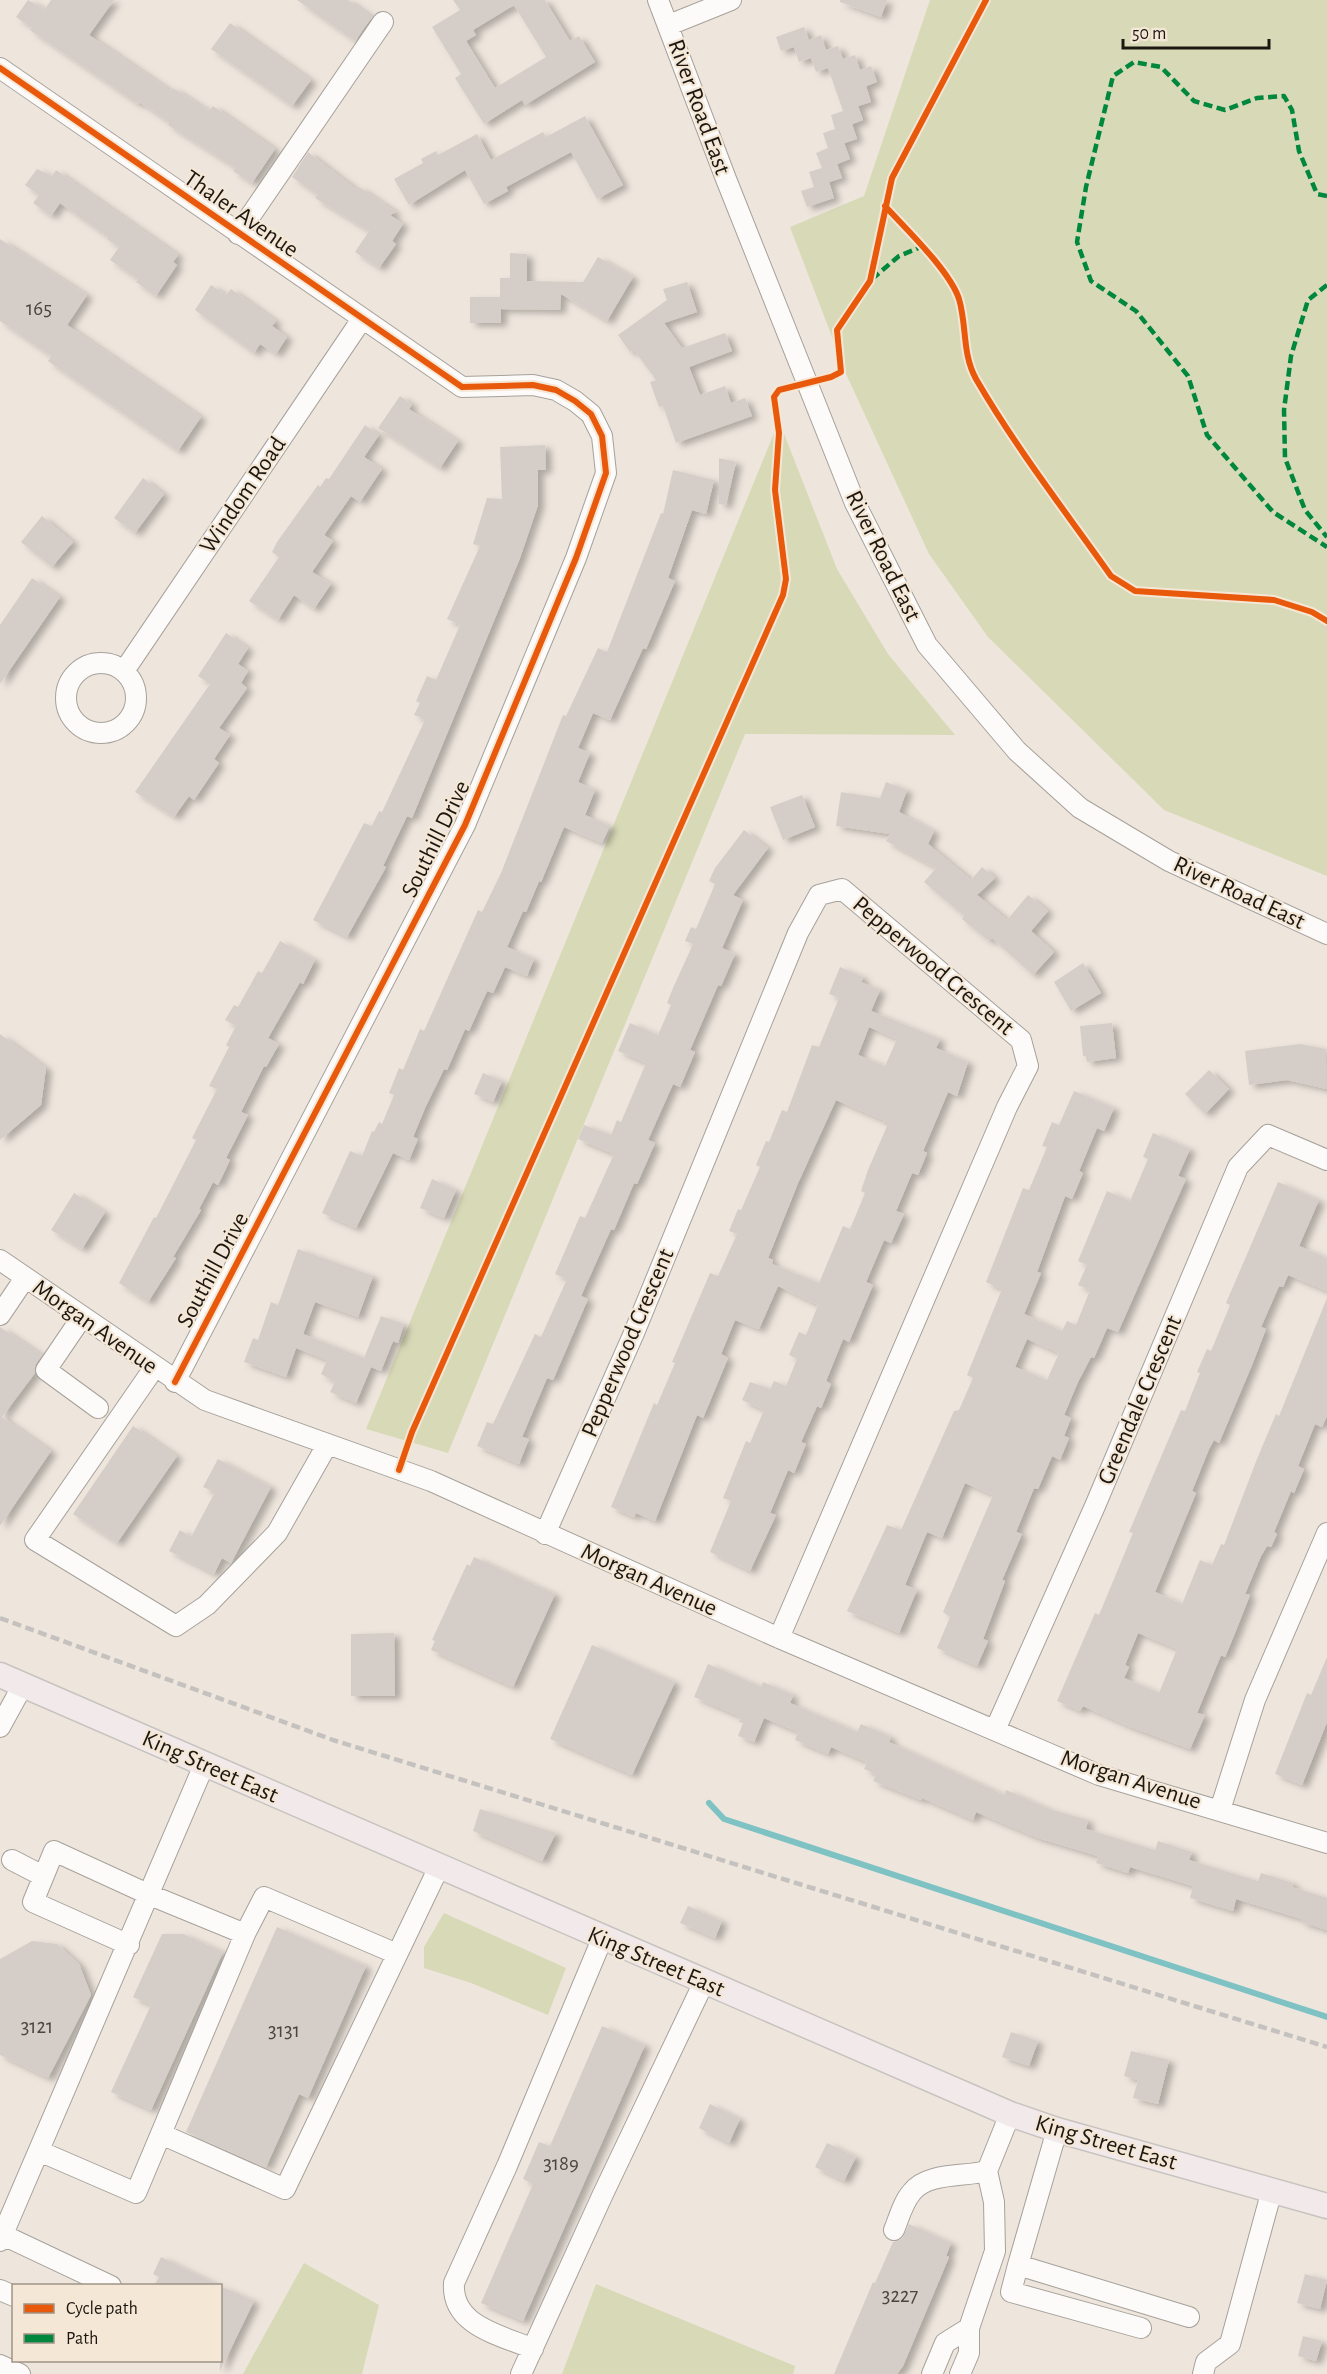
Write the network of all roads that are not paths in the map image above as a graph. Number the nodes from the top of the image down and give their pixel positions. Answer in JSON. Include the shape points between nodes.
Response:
{"nodes":[{"id":1,"x":658,"y":0,"type":"edge"},
{"id":2,"x":731,"y":0,"type":"edge"},
{"id":3,"x":383,"y":22,"type":"dead end"},
{"id":4,"x":669,"y":25,"type":"junction"},
{"id":5,"x":0,"y":68,"type":"edge"},
{"id":6,"x":238,"y":234,"type":"junction"},
{"id":7,"x":362,"y":319,"type":"junction"},
{"id":8,"x":462,"y":387,"type":"joint"},
{"id":9,"x":124,"y":671,"type":"dead end"},
{"id":10,"x":1327,"y":934,"type":"edge"},
{"id":11,"x":1327,"y":1160,"type":"edge"},
{"id":12,"x":0,"y":1260,"type":"edge"},
{"id":13,"x":26,"y":1278,"type":"junction"},
{"id":14,"x":0,"y":1316,"type":"edge"},
{"id":15,"x":82,"y":1317,"type":"junction"},
{"id":16,"x":154,"y":1368,"type":"junction"},
{"id":17,"x":175,"y":1382,"type":"junction"},
{"id":18,"x":98,"y":1408,"type":"dead end"},
{"id":19,"x":327,"y":1445,"type":"junction"},
{"id":20,"x":1327,"y":1533,"type":"edge"},
{"id":21,"x":545,"y":1534,"type":"junction"},
{"id":22,"x":779,"y":1638,"type":"junction"},
{"id":23,"x":0,"y":1675,"type":"edge"},
{"id":24,"x":23,"y":1685,"type":"junction"},
{"id":25,"x":0,"y":1727,"type":"edge"},
{"id":26,"x":995,"y":1730,"type":"junction"},
{"id":27,"x":204,"y":1765,"type":"junction"},
{"id":28,"x":1220,"y":1810,"type":"junction"},
{"id":29,"x":1327,"y":1843,"type":"edge"},
{"id":30,"x":12,"y":1860,"type":"dead end"},
{"id":31,"x":439,"y":1867,"type":"junction"},
{"id":32,"x":43,"y":1876,"type":"junction"},
{"id":33,"x":150,"y":1895,"type":"junction"},
{"id":34,"x":246,"y":1934,"type":"junction"},
{"id":35,"x":602,"y":1939,"type":"junction"},
{"id":36,"x":129,"y":1945,"type":"junction"},
{"id":37,"x":397,"y":1954,"type":"junction"},
{"id":38,"x":704,"y":1983,"type":"junction"},
{"id":39,"x":1010,"y":2114,"type":"junction"},
{"id":40,"x":1057,"y":2130,"type":"junction"},
{"id":41,"x":161,"y":2134,"type":"junction"},
{"id":42,"x":39,"y":2151,"type":"junction"},
{"id":43,"x":987,"y":2171,"type":"junction"},
{"id":44,"x":1272,"y":2190,"type":"junction"},
{"id":45,"x":1327,"y":2206,"type":"edge"},
{"id":46,"x":894,"y":2230,"type":"dead end"},
{"id":47,"x":1,"y":2238,"type":"edge"},
{"id":48,"x":1018,"y":2265,"type":"junction"},
{"id":49,"x":106,"y":2284,"type":"edge"},
{"id":50,"x":1189,"y":2317,"type":"dead end"},
{"id":51,"x":969,"y":2328,"type":"junction"},
{"id":52,"x":1141,"y":2328,"type":"dead end"},
{"id":53,"x":533,"y":2349,"type":"junction"},
{"id":54,"x":0,"y":2365,"type":"edge"},
{"id":55,"x":20,"y":2374,"type":"edge"},
{"id":56,"x":521,"y":2374,"type":"edge"},
{"id":57,"x":932,"y":2374,"type":"edge"},
{"id":58,"x":960,"y":2374,"type":"edge"},
{"id":59,"x":1203,"y":2374,"type":"edge"}],
"edges":[{"from":1,"to":4,"type":"street","name":"River Road East"},
{"from":2,"to":4,"type":"street"},
{"from":3,"to":6,"type":"street"},
{"from":4,"to":10,"type":"street","name":"River Road East","via":[[855,503],[927,645],[1017,751],[1080,808],[1169,861]]},
{"from":5,"to":6,"type":"street","name":"Thaler Avenue"},
{"from":6,"to":7,"type":"street","name":"Thaler Avenue"},
{"from":7,"to":8,"type":"street","name":"Thaler Avenue"},
{"from":7,"to":9,"type":"street","name":"Windom Road"},
{"from":8,"to":17,"type":"street","name":"Southill Drive","via":[[533,385],[556,390],[575,400],[591,414],[602,436],[606,473],[576,558],[465,825]]},
{"from":11,"to":26,"type":"street","name":"Greendale Crescent","via":[[1268,1135],[1238,1167],[1095,1506]]},
{"from":12,"to":13,"type":"street","name":"Morgan Avenue"},
{"from":13,"to":14,"type":"street"},
{"from":13,"to":15,"type":"street","name":"Morgan Avenue"},
{"from":15,"to":16,"type":"street","name":"Morgan Avenue"},
{"from":15,"to":18,"type":"street","via":[[46,1370]]},
{"from":16,"to":17,"type":"street","name":"Morgan Avenue"},
{"from":16,"to":19,"type":"street","via":[[35,1540],[176,1626],[207,1605],[277,1533]]},
{"from":17,"to":19,"type":"street","name":"Morgan Avenue","via":[[204,1401]]},
{"from":19,"to":21,"type":"street","name":"Morgan Avenue","via":[[431,1481]]},
{"from":20,"to":28,"type":"street","via":[[1255,1700]]},
{"from":21,"to":22,"type":"street","name":"Morgan Avenue"},
{"from":21,"to":22,"type":"street","name":"Pepperwood Crescent","via":[[634,1333],[798,933],[819,895],[842,889],[1021,1040],[1028,1066]]},
{"from":22,"to":26,"type":"street","name":"Morgan Avenue"},
{"from":23,"to":24,"type":"main road","name":"King Street East"},
{"from":24,"to":25,"type":"street"},
{"from":24,"to":27,"type":"main road","name":"King Street East"},
{"from":26,"to":28,"type":"street","name":"Morgan Avenue","via":[[1099,1775]]},
{"from":27,"to":31,"type":"main road","name":"King Street East"},
{"from":27,"to":33,"type":"street"},
{"from":28,"to":29,"type":"street","name":"Morgan Avenue"},
{"from":30,"to":32,"type":"street"},
{"from":31,"to":35,"type":"main road","name":"King Street East"},
{"from":31,"to":37,"type":"street"},
{"from":32,"to":33,"type":"street","via":[[54,1851]]},
{"from":32,"to":36,"type":"street","via":[[33,1902]]},
{"from":33,"to":34,"type":"street"},
{"from":33,"to":36,"type":"street"},
{"from":34,"to":37,"type":"street","via":[[264,1897]]},
{"from":34,"to":41,"type":"street"},
{"from":35,"to":38,"type":"main road","name":"King Street East"},
{"from":35,"to":53,"type":"street","via":[[507,2166],[456,2276],[455,2301],[471,2322]]},
{"from":36,"to":42,"type":"street"},
{"from":37,"to":41,"type":"street","via":[[285,2189]]},
{"from":38,"to":39,"type":"main road","name":"King Street East"},
{"from":38,"to":53,"type":"street"},
{"from":39,"to":40,"type":"main road","name":"King Street East"},
{"from":39,"to":43,"type":"street"},
{"from":40,"to":44,"type":"main road","name":"King Street East"},
{"from":40,"to":48,"type":"street"},
{"from":41,"to":42,"type":"street","via":[[136,2193]]},
{"from":42,"to":47,"type":"street"},
{"from":43,"to":46,"type":"street","via":[[917,2186]]},
{"from":43,"to":51,"type":"street","via":[[994,2202],[995,2251]]},
{"from":44,"to":45,"type":"main road","name":"King Street East"},
{"from":44,"to":59,"type":"street","via":[[1230,2344],[1206,2362]]},
{"from":47,"to":49,"type":"street"},
{"from":48,"to":50,"type":"street"},
{"from":48,"to":52,"type":"street","via":[[1011,2292]]},
{"from":51,"to":57,"type":"street","via":[[945,2343]]},
{"from":51,"to":58,"type":"street","via":[[969,2353]]},
{"from":53,"to":56,"type":"street"},
{"from":54,"to":55,"type":"street"}]}
